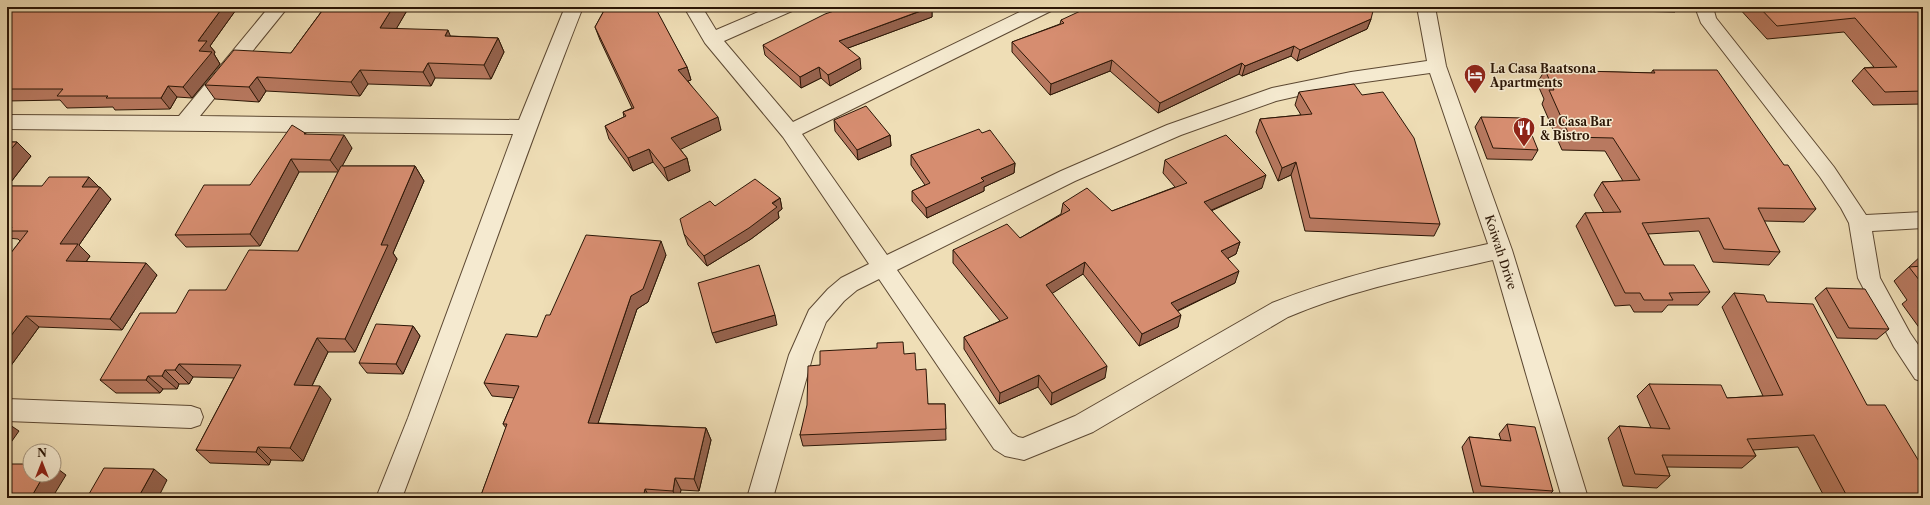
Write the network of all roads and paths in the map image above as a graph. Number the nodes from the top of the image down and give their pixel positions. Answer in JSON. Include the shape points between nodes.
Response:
{"nodes":[{"id":1,"x":279,"y":7,"type":"edge"},
{"id":2,"x":574,"y":7,"type":"edge"},
{"id":3,"x":693,"y":7,"type":"edge"},
{"id":4,"x":786,"y":7,"type":"edge"},
{"id":5,"x":1045,"y":7,"type":"edge"},
{"id":6,"x":1426,"y":7,"type":"edge"},
{"id":7,"x":1704,"y":7,"type":"edge"},
{"id":8,"x":712,"y":39,"type":"junction"},
{"id":9,"x":1437,"y":66,"type":"junction"},
{"id":10,"x":7,"y":122,"type":"edge"},
{"id":11,"x":184,"y":123,"type":"junction"},
{"id":12,"x":526,"y":127,"type":"junction"},
{"id":13,"x":790,"y":132,"type":"junction"},
{"id":14,"x":1923,"y":220,"type":"edge"},
{"id":15,"x":1860,"y":223,"type":"junction"},
{"id":16,"x":1501,"y":250,"type":"junction"},
{"id":17,"x":883,"y":267,"type":"junction"},
{"id":18,"x":1923,"y":372,"type":"edge"},
{"id":19,"x":7,"y":410,"type":"edge"},
{"id":20,"x":191,"y":417,"type":"dead end"},
{"id":21,"x":388,"y":498,"type":"edge"},
{"id":22,"x":760,"y":498,"type":"edge"},
{"id":23,"x":1575,"y":498,"type":"edge"}],
"edges":[{"from":1,"to":11,"type":"street"},
{"from":2,"to":12,"type":"street"},
{"from":3,"to":8,"type":"street"},
{"from":4,"to":8,"type":"street"},
{"from":5,"to":13,"type":"street"},
{"from":6,"to":9,"type":"street","name":"Koiwah Drive"},
{"from":7,"to":15,"type":"street","via":[[1707,19],[1827,172]]},
{"from":8,"to":13,"type":"street"},
{"from":9,"to":16,"type":"street","name":"Koiwah Drive"},
{"from":9,"to":17,"type":"street","via":[[1351,78],[1272,95],[1174,130],[1068,176]]},
{"from":10,"to":11,"type":"street"},
{"from":11,"to":12,"type":"street"},
{"from":12,"to":21,"type":"street","via":[[423,411]]},
{"from":13,"to":17,"type":"street"},
{"from":14,"to":15,"type":"street"},
{"from":15,"to":18,"type":"street","via":[[1869,278],[1902,340]]},
{"from":16,"to":17,"type":"street","via":[[1351,284],[1310,296],[1280,310],[1084,424],[1024,449],[1014,448],[1003,441]]},
{"from":16,"to":23,"type":"street","name":"Koiwah Drive"},
{"from":17,"to":22,"type":"street","via":[[849,284],[817,317],[801,355]]},
{"from":19,"to":20,"type":"street"}]}
